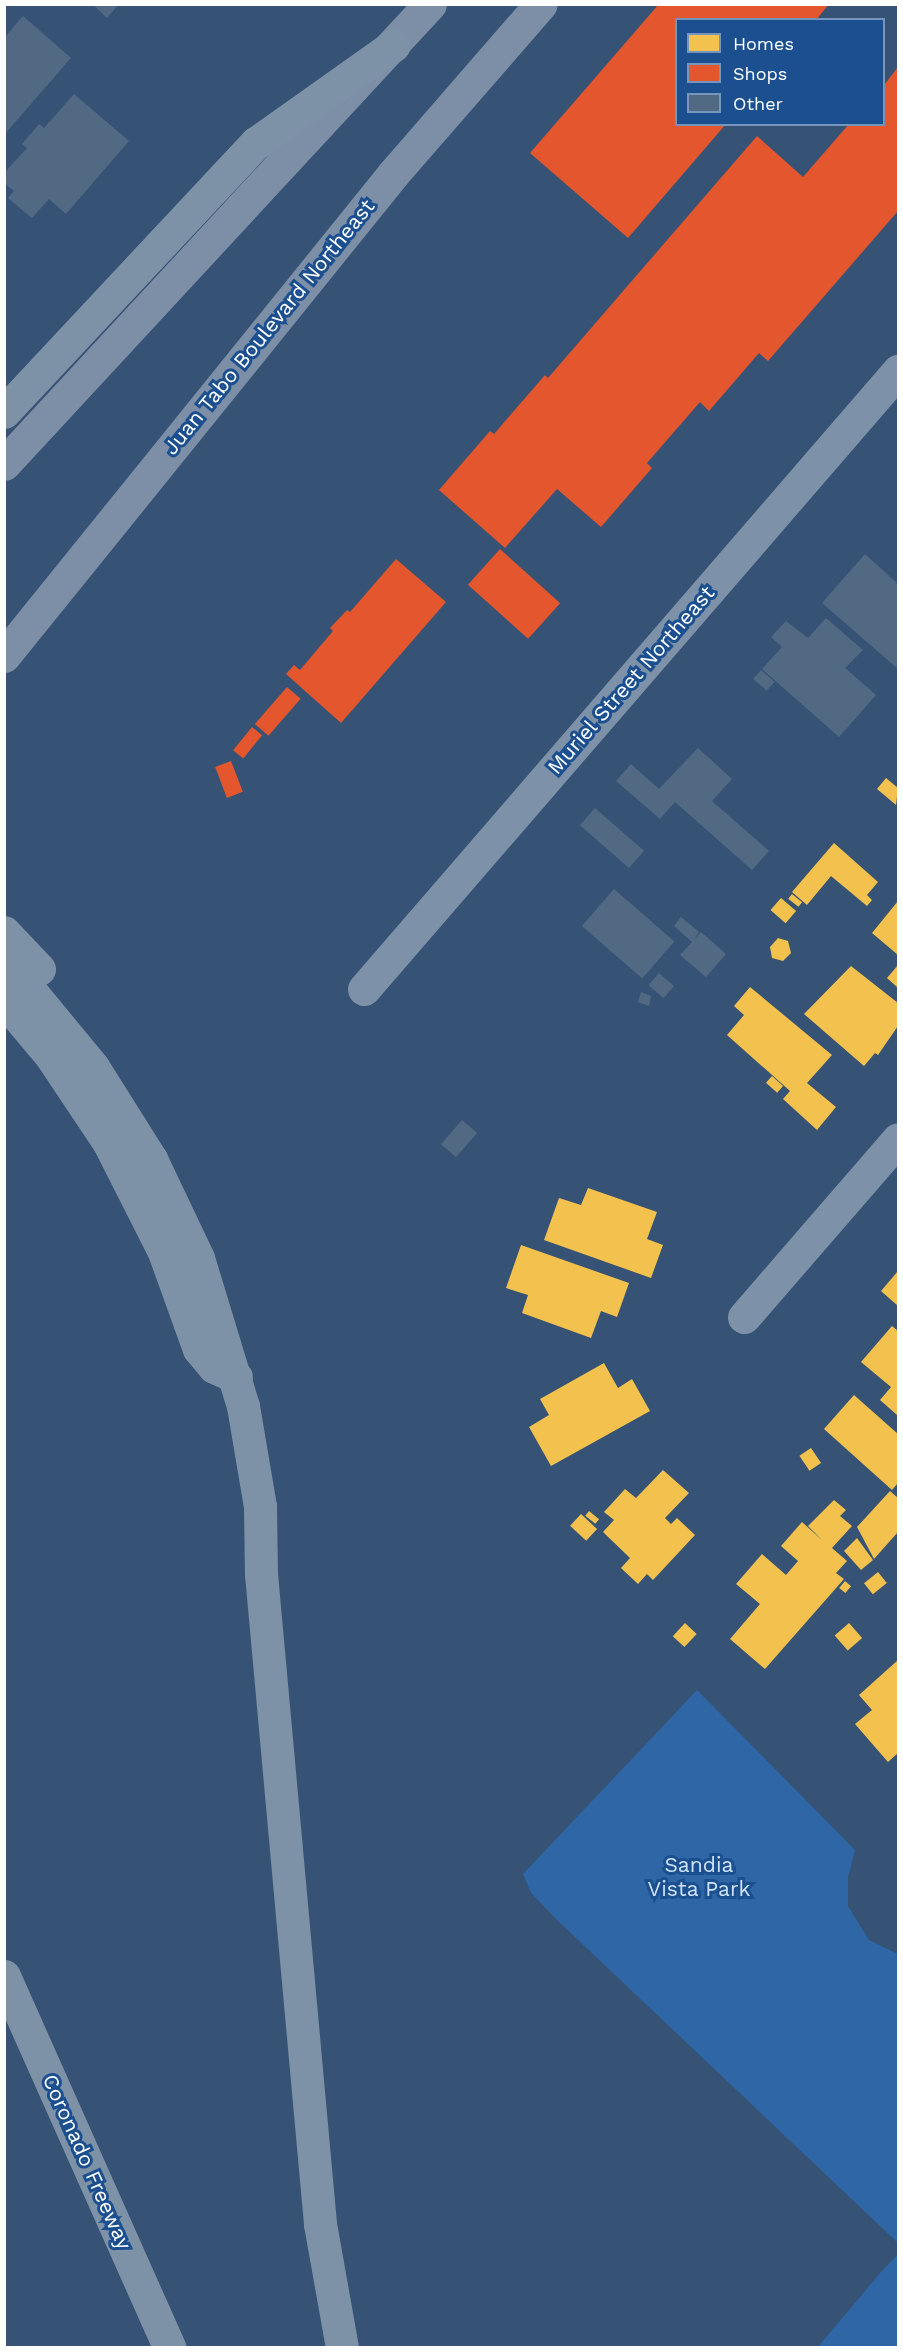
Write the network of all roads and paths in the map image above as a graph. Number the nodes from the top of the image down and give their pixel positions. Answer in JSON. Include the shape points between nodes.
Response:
{"nodes":[{"id":1,"x":430,"y":4,"type":"edge"},
{"id":2,"x":542,"y":4,"type":"edge"},
{"id":3,"x":394,"y":45,"type":"junction"},
{"id":4,"x":898,"y":370,"type":"edge"},
{"id":5,"x":4,"y":412,"type":"edge"},
{"id":6,"x":4,"y":464,"type":"edge"},
{"id":7,"x":4,"y":656,"type":"edge"},
{"id":8,"x":4,"y":932,"type":"edge"},
{"id":9,"x":4,"y":959,"type":"edge"},
{"id":10,"x":363,"y":989,"type":"dead end"},
{"id":11,"x":4,"y":1000,"type":"edge"},
{"id":12,"x":898,"y":1138,"type":"edge"},
{"id":13,"x":744,"y":1317,"type":"dead end"},
{"id":14,"x":236,"y":1377,"type":"junction"},
{"id":15,"x":4,"y":1976,"type":"edge"},
{"id":16,"x":170,"y":2348,"type":"edge"},
{"id":17,"x":342,"y":2348,"type":"edge"}],
"edges":[{"from":1,"to":3,"type":"main road"},
{"from":2,"to":7,"type":"main road","name":"Juan Tabo Boulevard Northeast","via":[[393,174]]},
{"from":3,"to":5,"type":"highway","via":[[256,143]]},
{"from":3,"to":6,"type":"main road"},
{"from":4,"to":10,"type":"street","name":"Muriel Street Northeast"},
{"from":8,"to":14,"type":"highway","via":[[87,1025],[146,1112],[177,1169],[211,1243],[245,1337],[245,1352]]},
{"from":9,"to":14,"type":"highway","via":[[75,1041],[138,1135],[198,1258]]},
{"from":11,"to":14,"type":"highway","via":[[51,1056],[114,1152],[164,1252],[199,1349],[214,1367]]},
{"from":12,"to":13,"type":"street"},
{"from":14,"to":17,"type":"highway","via":[[260,1506],[261,1574],[320,2224]]},
{"from":15,"to":16,"type":"highway","name":"Coronado Freeway"}]}
